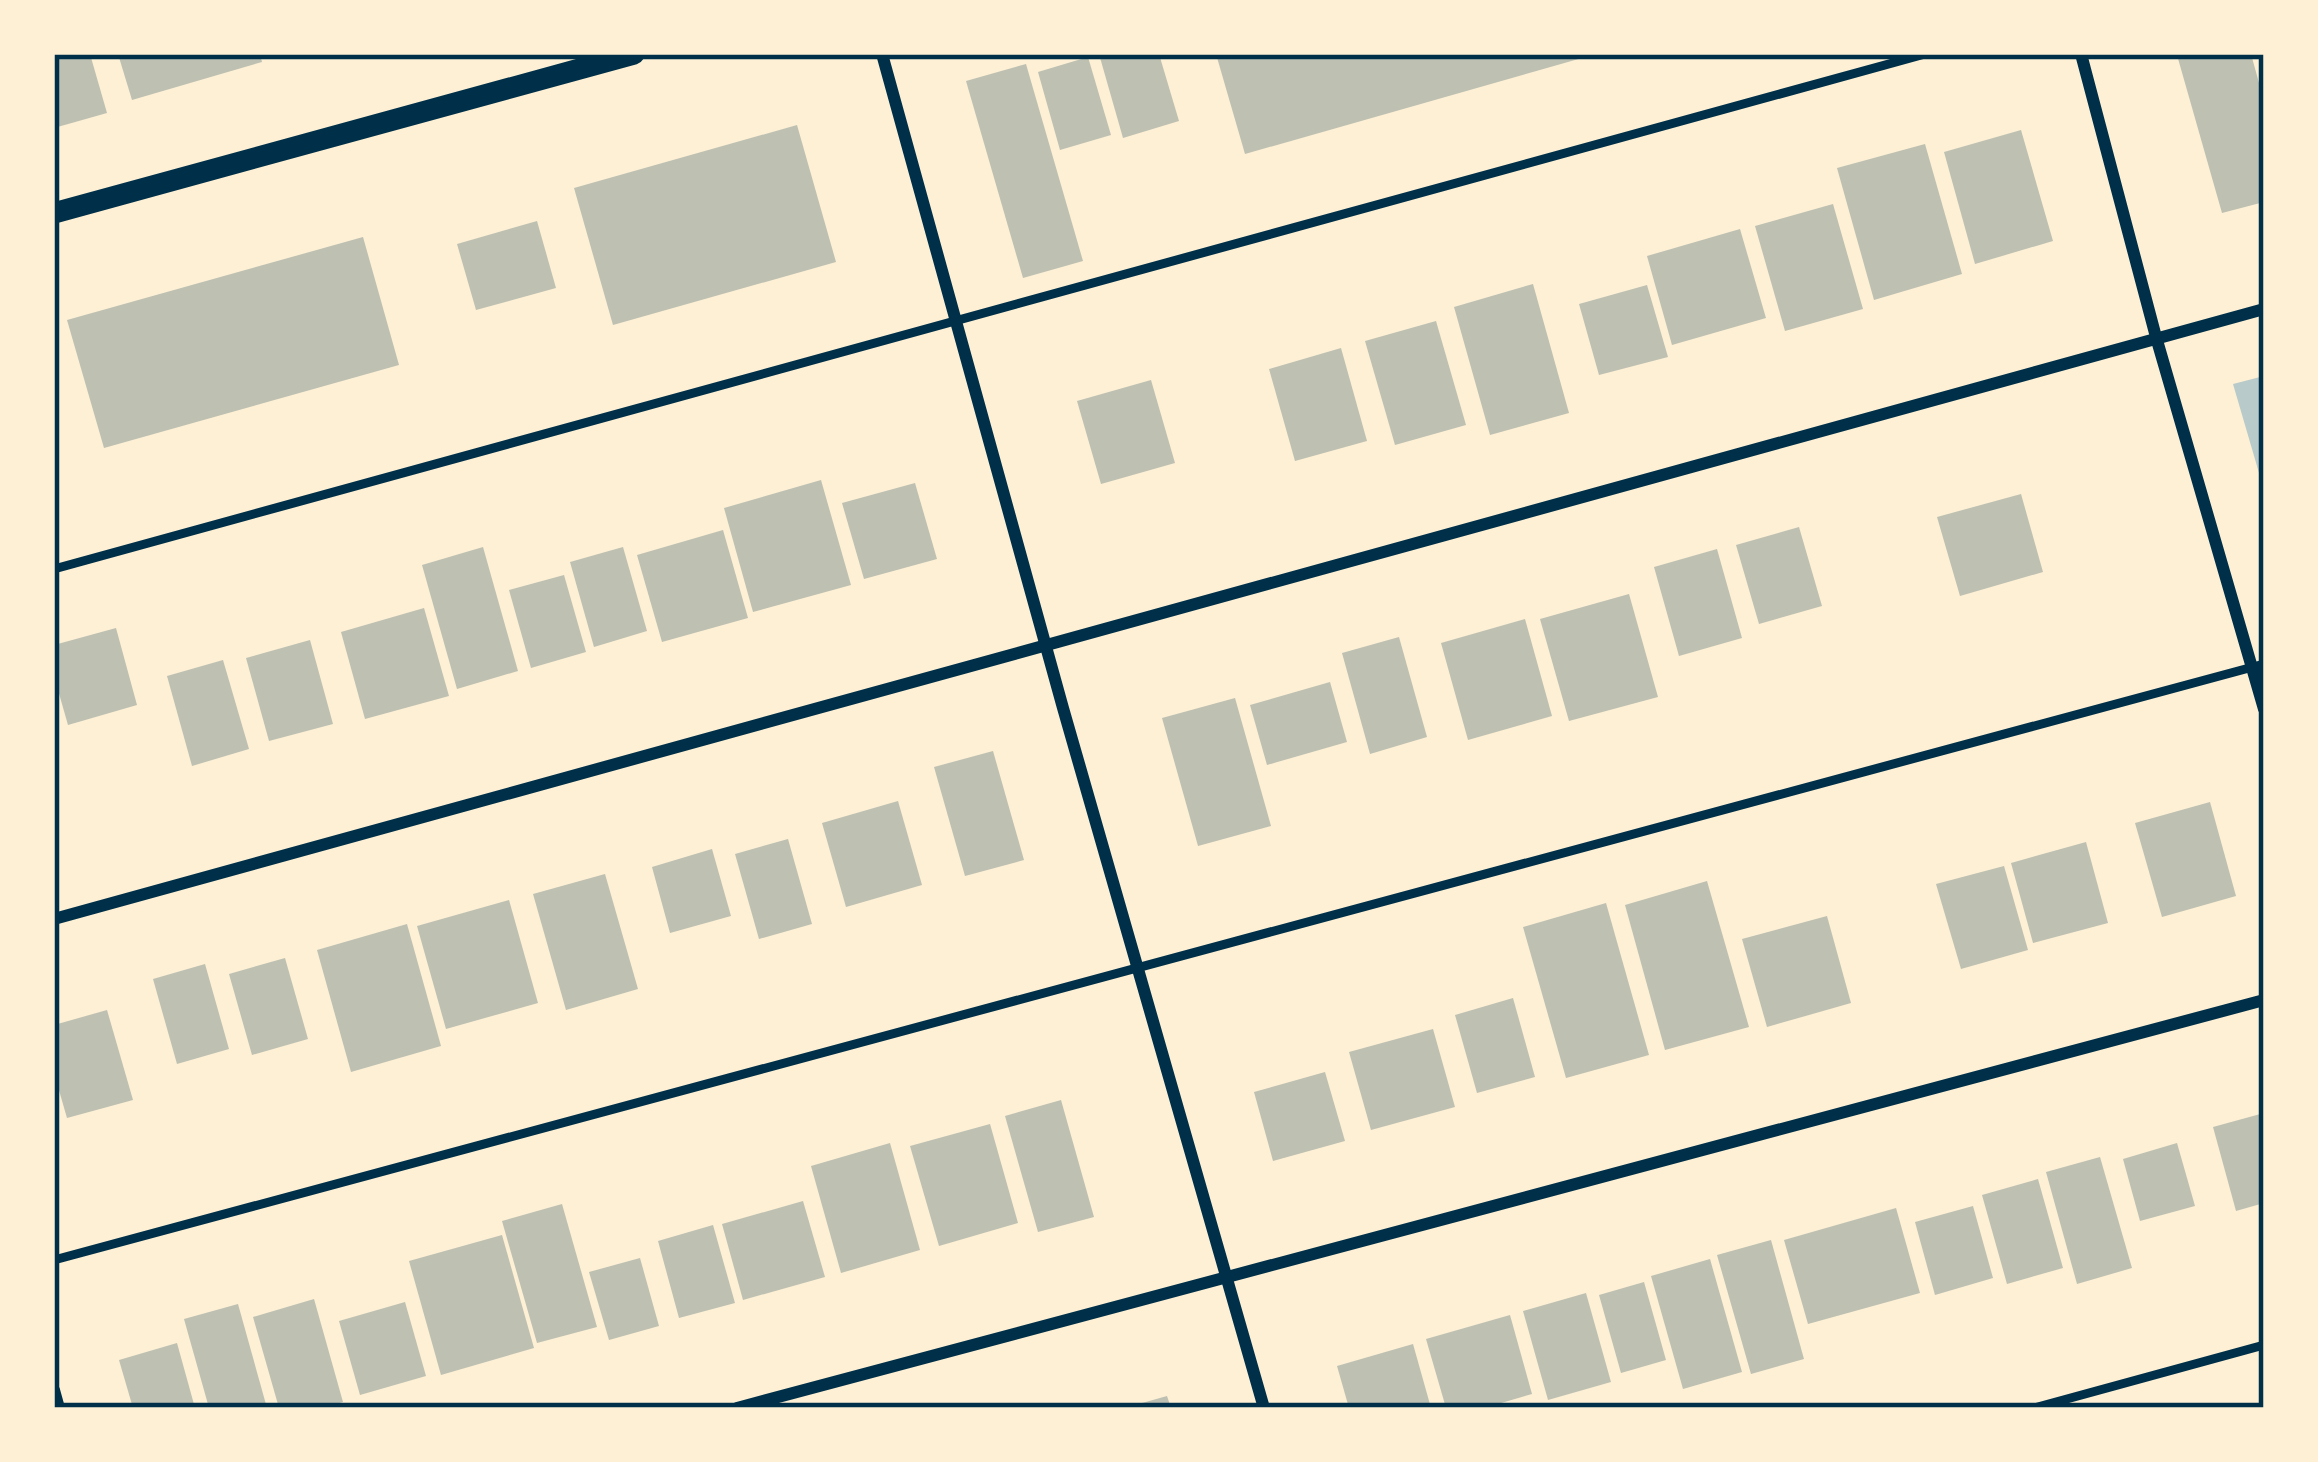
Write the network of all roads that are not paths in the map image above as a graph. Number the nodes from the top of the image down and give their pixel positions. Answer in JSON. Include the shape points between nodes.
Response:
{"nodes":[{"id":1,"x":634,"y":54,"type":"edge"},
{"id":2,"x":883,"y":54,"type":"edge"},
{"id":3,"x":1925,"y":54,"type":"edge"},
{"id":4,"x":2080,"y":54,"type":"edge"},
{"id":5,"x":54,"y":213,"type":"edge"},
{"id":6,"x":2264,"y":309,"type":"edge"},
{"id":7,"x":959,"y":322,"type":"junction"},
{"id":8,"x":2156,"y":338,"type":"junction"},
{"id":9,"x":54,"y":569,"type":"edge"},
{"id":10,"x":1046,"y":644,"type":"junction"},
{"id":11,"x":2258,"y":665,"type":"edge"},
{"id":12,"x":2264,"y":709,"type":"edge"},
{"id":13,"x":54,"y":919,"type":"edge"},
{"id":14,"x":1139,"y":968,"type":"junction"},
{"id":15,"x":2264,"y":1000,"type":"edge"},
{"id":16,"x":54,"y":1260,"type":"edge"},
{"id":17,"x":1224,"y":1278,"type":"junction"},
{"id":18,"x":2264,"y":1345,"type":"edge"},
{"id":19,"x":54,"y":1390,"type":"edge"},
{"id":20,"x":59,"y":1408,"type":"edge"},
{"id":21,"x":737,"y":1408,"type":"edge"},
{"id":22,"x":1264,"y":1408,"type":"edge"},
{"id":23,"x":2033,"y":1408,"type":"edge"}],
"edges":[{"from":1,"to":5,"type":"street"},
{"from":2,"to":7,"type":"street"},
{"from":3,"to":7,"type":"lane"},
{"from":4,"to":8,"type":"street"},
{"from":6,"to":8,"type":"street"},
{"from":7,"to":9,"type":"lane"},
{"from":7,"to":10,"type":"street"},
{"from":8,"to":10,"type":"street"},
{"from":8,"to":11,"type":"street"},
{"from":10,"to":13,"type":"street"},
{"from":10,"to":14,"type":"street"},
{"from":11,"to":12,"type":"street"},
{"from":11,"to":14,"type":"lane"},
{"from":14,"to":16,"type":"lane"},
{"from":14,"to":17,"type":"street"},
{"from":15,"to":17,"type":"street"},
{"from":17,"to":21,"type":"street"},
{"from":17,"to":22,"type":"street"},
{"from":18,"to":23,"type":"lane"},
{"from":19,"to":20,"type":"street"}]}
